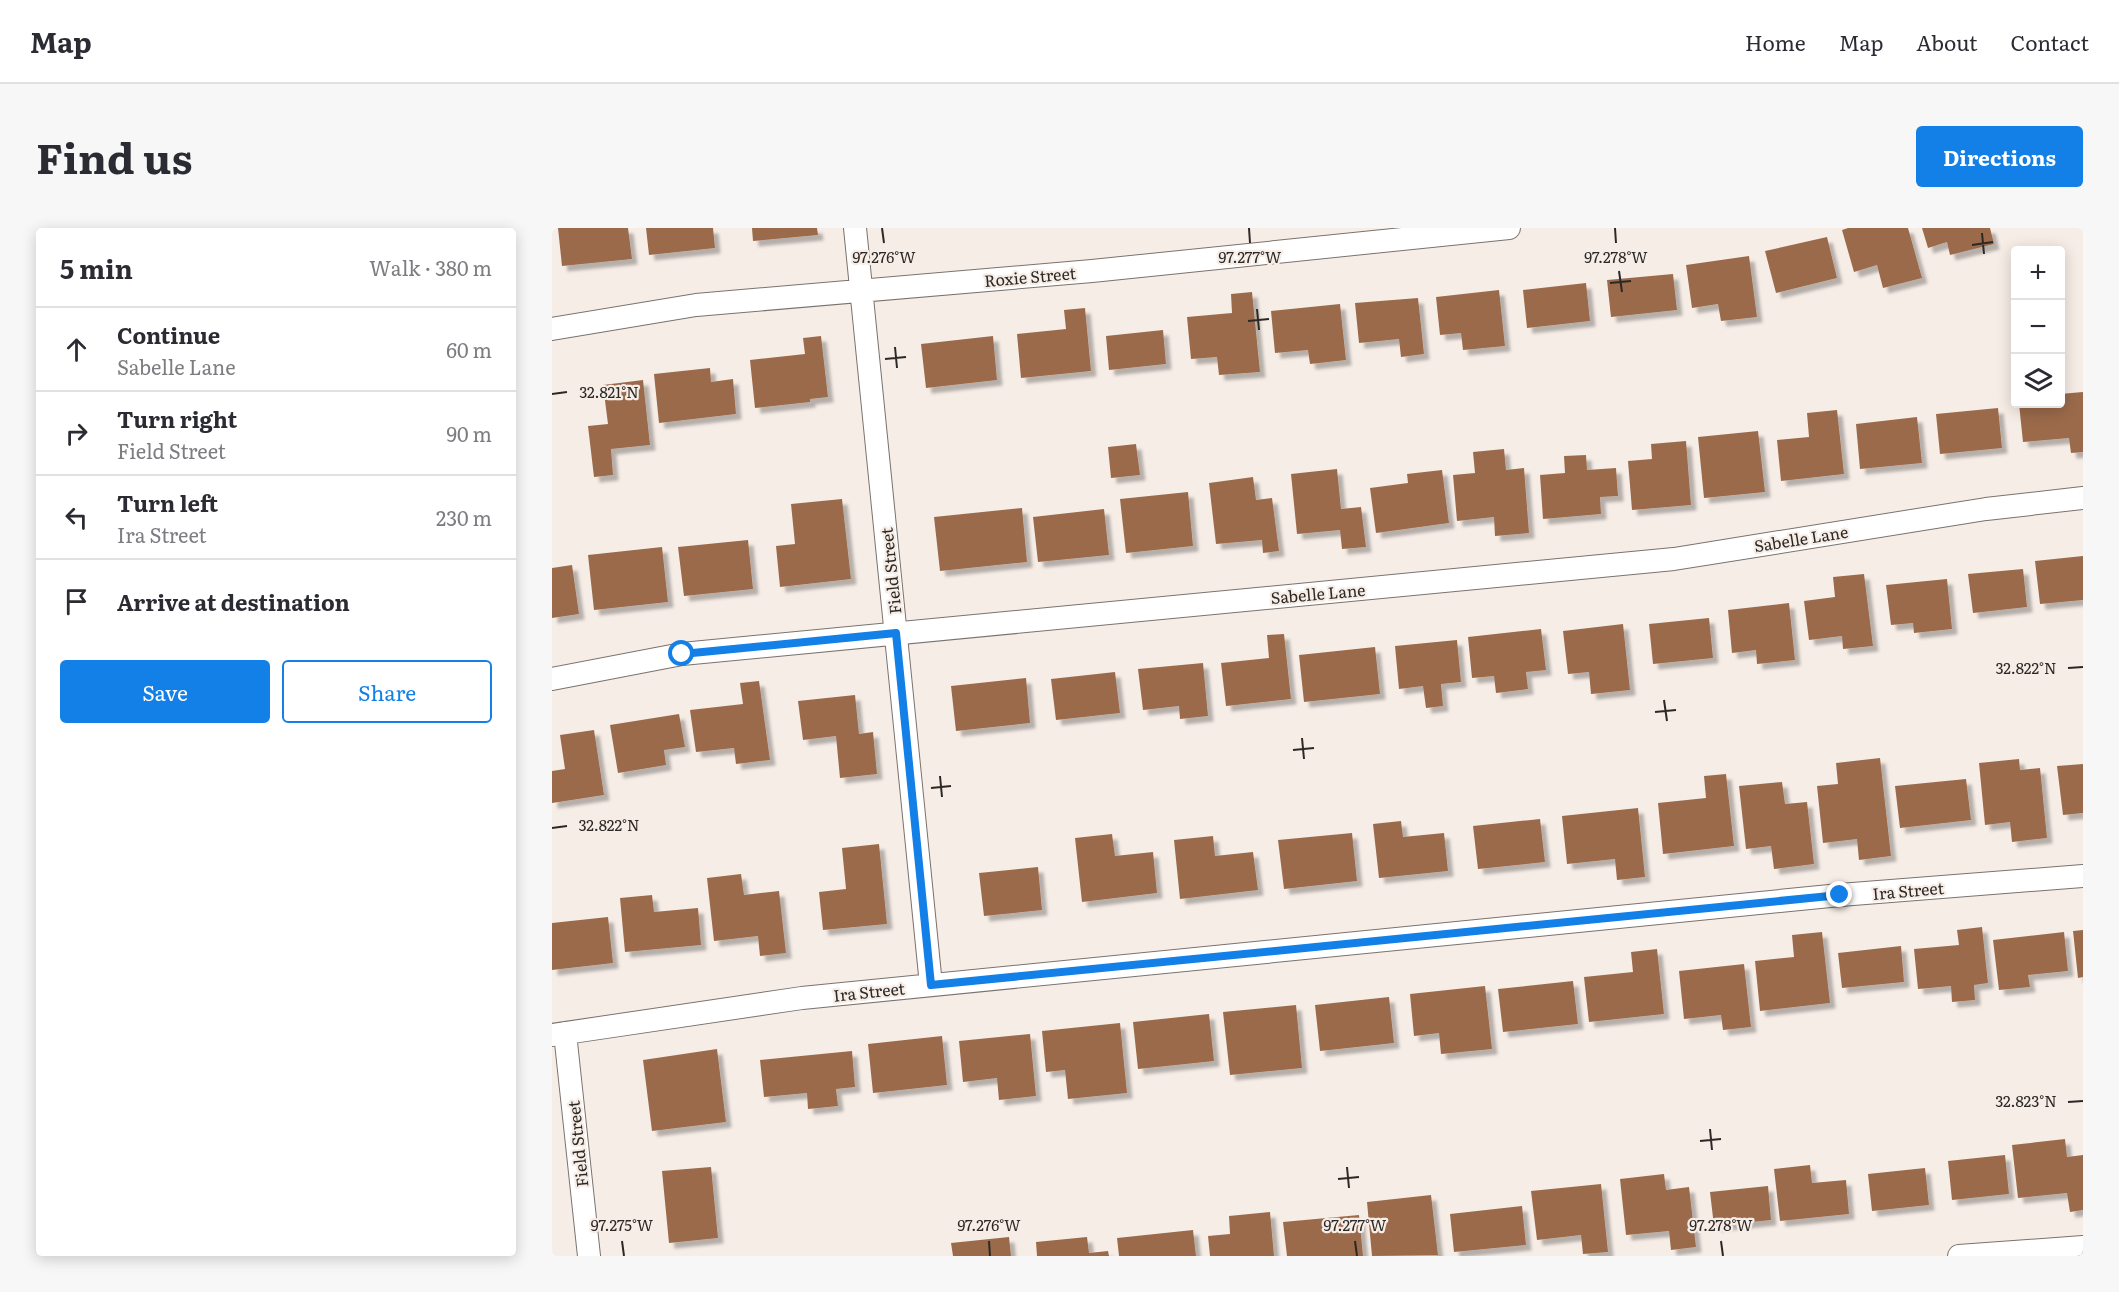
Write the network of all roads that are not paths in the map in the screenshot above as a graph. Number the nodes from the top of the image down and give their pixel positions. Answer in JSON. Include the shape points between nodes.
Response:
{"nodes":[{"id":1,"x":855,"y":228,"type":"edge"},
{"id":2,"x":1509,"y":228,"type":"edge"},
{"id":3,"x":862,"y":291,"type":"junction"},
{"id":4,"x":552,"y":329,"type":"edge"},
{"id":5,"x":2083,"y":498,"type":"edge"},
{"id":6,"x":896,"y":633,"type":"junction"},
{"id":7,"x":552,"y":679,"type":"edge"},
{"id":8,"x":2083,"y":876,"type":"edge"},
{"id":9,"x":931,"y":985,"type":"junction"},
{"id":10,"x":559,"y":1034,"type":"edge"},
{"id":11,"x":2083,"y":1247,"type":"edge"},
{"id":12,"x":589,"y":1256,"type":"edge"},
{"id":13,"x":1959,"y":1256,"type":"edge"}],
"edges":[{"from":1,"to":3,"type":"street","name":"Field Street"},
{"from":2,"to":3,"type":"street","name":"Roxie Street"},
{"from":3,"to":4,"type":"street","name":"Roxie Street","via":[[696,305]]},
{"from":3,"to":6,"type":"street","name":"Field Street"},
{"from":5,"to":6,"type":"street","name":"Sabelle Lane","via":[[1986,509],[1674,559]]},
{"from":6,"to":7,"type":"street","name":"Sabelle Lane","via":[[682,654]]},
{"from":6,"to":9,"type":"street","name":"Field Street"},
{"from":8,"to":9,"type":"street","name":"Ira Street","via":[[1840,895]]},
{"from":9,"to":10,"type":"street","name":"Ira Street","via":[[802,998]]},
{"from":10,"to":12,"type":"street","name":"Field Street"},
{"from":11,"to":13,"type":"street"}]}
